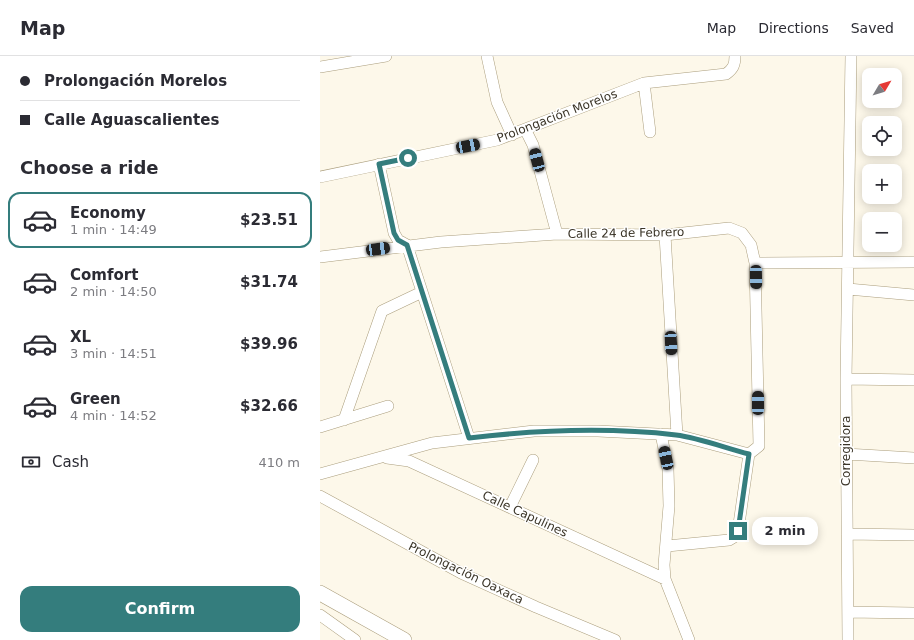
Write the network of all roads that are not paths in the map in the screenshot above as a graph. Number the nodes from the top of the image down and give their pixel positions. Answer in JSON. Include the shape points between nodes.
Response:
{"nodes":[{"id":1,"x":383,"y":56,"type":"edge"},
{"id":2,"x":487,"y":56,"type":"edge"},
{"id":3,"x":735,"y":56,"type":"edge"},
{"id":4,"x":851,"y":56,"type":"edge"},
{"id":5,"x":320,"y":67,"type":"edge"},
{"id":6,"x":644,"y":83,"type":"junction"},
{"id":7,"x":525,"y":130,"type":"junction"},
{"id":8,"x":650,"y":132,"type":"dead end"},
{"id":9,"x":512,"y":135,"type":"junction"},
{"id":10,"x":379,"y":164,"type":"junction"},
{"id":11,"x":320,"y":178,"type":"edge"},
{"id":12,"x":557,"y":234,"type":"junction"},
{"id":13,"x":665,"y":235,"type":"junction"},
{"id":14,"x":407,"y":245,"type":"junction"},
{"id":15,"x":320,"y":257,"type":"edge"},
{"id":16,"x":849,"y":262,"type":"junction"},
{"id":17,"x":914,"y":262,"type":"edge"},
{"id":18,"x":755,"y":263,"type":"junction"},
{"id":19,"x":848,"y":288,"type":"junction"},
{"id":20,"x":422,"y":292,"type":"junction"},
{"id":21,"x":914,"y":295,"type":"edge"},
{"id":22,"x":846,"y":379,"type":"junction"},
{"id":23,"x":914,"y":380,"type":"edge"},
{"id":24,"x":388,"y":406,"type":"dead end"},
{"id":25,"x":344,"y":420,"type":"junction"},
{"id":26,"x":320,"y":428,"type":"edge"},
{"id":27,"x":661,"y":434,"type":"junction"},
{"id":28,"x":677,"y":435,"type":"junction"},
{"id":29,"x":469,"y":438,"type":"junction"},
{"id":30,"x":749,"y":454,"type":"junction"},
{"id":31,"x":846,"y":454,"type":"junction"},
{"id":32,"x":383,"y":457,"type":"junction"},
{"id":33,"x":914,"y":458,"type":"edge"},
{"id":34,"x":533,"y":460,"type":"dead end"},
{"id":35,"x":320,"y":474,"type":"edge"},
{"id":36,"x":320,"y":496,"type":"edge"},
{"id":37,"x":510,"y":507,"type":"junction"},
{"id":38,"x":847,"y":534,"type":"junction"},
{"id":39,"x":914,"y":536,"type":"edge"},
{"id":40,"x":667,"y":546,"type":"junction"},
{"id":41,"x":665,"y":578,"type":"junction"},
{"id":42,"x":324,"y":595,"type":"edge"},
{"id":43,"x":848,"y":612,"type":"junction"},
{"id":44,"x":320,"y":613,"type":"edge"},
{"id":45,"x":914,"y":613,"type":"edge"},
{"id":46,"x":355,"y":640,"type":"edge"},
{"id":47,"x":404,"y":640,"type":"edge"},
{"id":48,"x":616,"y":640,"type":"edge"},
{"id":49,"x":689,"y":640,"type":"edge"},
{"id":50,"x":848,"y":640,"type":"edge"}],
"edges":[{"from":1,"to":5,"type":"street"},
{"from":2,"to":9,"type":"street","via":[[497,102]]},
{"from":3,"to":6,"type":"street","name":"Prolongación Morelos","via":[[732,70],[726,74]]},
{"from":4,"to":16,"type":"street","name":"Corregidora"},
{"from":6,"to":7,"type":"street","name":"Prolongación Morelos"},
{"from":6,"to":8,"type":"street"},
{"from":7,"to":9,"type":"street","name":"Prolongación Morelos"},
{"from":7,"to":12,"type":"street","via":[[533,146]]},
{"from":9,"to":10,"type":"street","name":"Prolongación Morelos"},
{"from":10,"to":11,"type":"street","name":"Prolongación Morelos"},
{"from":10,"to":14,"type":"street","via":[[394,233],[398,240]]},
{"from":12,"to":13,"type":"street","name":"Calle 24 de Febrero"},
{"from":12,"to":14,"type":"street","name":"Calle 24 de Febrero"},
{"from":13,"to":18,"type":"street","name":"Calle 24 de Febrero","via":[[729,228],[742,233],[752,245]]},
{"from":13,"to":28,"type":"street"},
{"from":14,"to":15,"type":"street","name":"Calle 24 de Febrero"},
{"from":14,"to":20,"type":"street"},
{"from":16,"to":17,"type":"street"},
{"from":16,"to":18,"type":"street"},
{"from":16,"to":19,"type":"street","name":"Corregidora"},
{"from":18,"to":30,"type":"street","name":"Calle 24 de Febrero","via":[[759,446]]},
{"from":19,"to":21,"type":"street"},
{"from":19,"to":22,"type":"street","name":"Corregidora"},
{"from":20,"to":25,"type":"street","via":[[382,311]]},
{"from":20,"to":29,"type":"street"},
{"from":22,"to":23,"type":"street"},
{"from":22,"to":31,"type":"street","name":"Corregidora"},
{"from":24,"to":25,"type":"street"},
{"from":25,"to":26,"type":"street"},
{"from":27,"to":28,"type":"street"},
{"from":27,"to":29,"type":"street","via":[[534,431]]},
{"from":27,"to":40,"type":"street","via":[[668,469],[670,506]]},
{"from":28,"to":30,"type":"street"},
{"from":29,"to":32,"type":"street","via":[[432,443]]},
{"from":30,"to":40,"type":"street","via":[[738,531],[734,537],[729,540]]},
{"from":31,"to":33,"type":"street"},
{"from":31,"to":38,"type":"street","name":"Corregidora"},
{"from":32,"to":35,"type":"street"},
{"from":32,"to":37,"type":"street","name":"Calle Capulines","via":[[409,461]]},
{"from":34,"to":37,"type":"street"},
{"from":36,"to":48,"type":"street","name":"Prolongación Oaxaca","via":[[461,573]]},
{"from":37,"to":41,"type":"street","name":"Calle Capulines"},
{"from":38,"to":39,"type":"street"},
{"from":38,"to":43,"type":"street","name":"Corregidora"},
{"from":40,"to":41,"type":"street"},
{"from":41,"to":49,"type":"street"},
{"from":42,"to":44,"type":"street"},
{"from":42,"to":47,"type":"street"},
{"from":43,"to":45,"type":"street"},
{"from":43,"to":50,"type":"street","name":"Corregidora"},
{"from":44,"to":46,"type":"street"}]}
